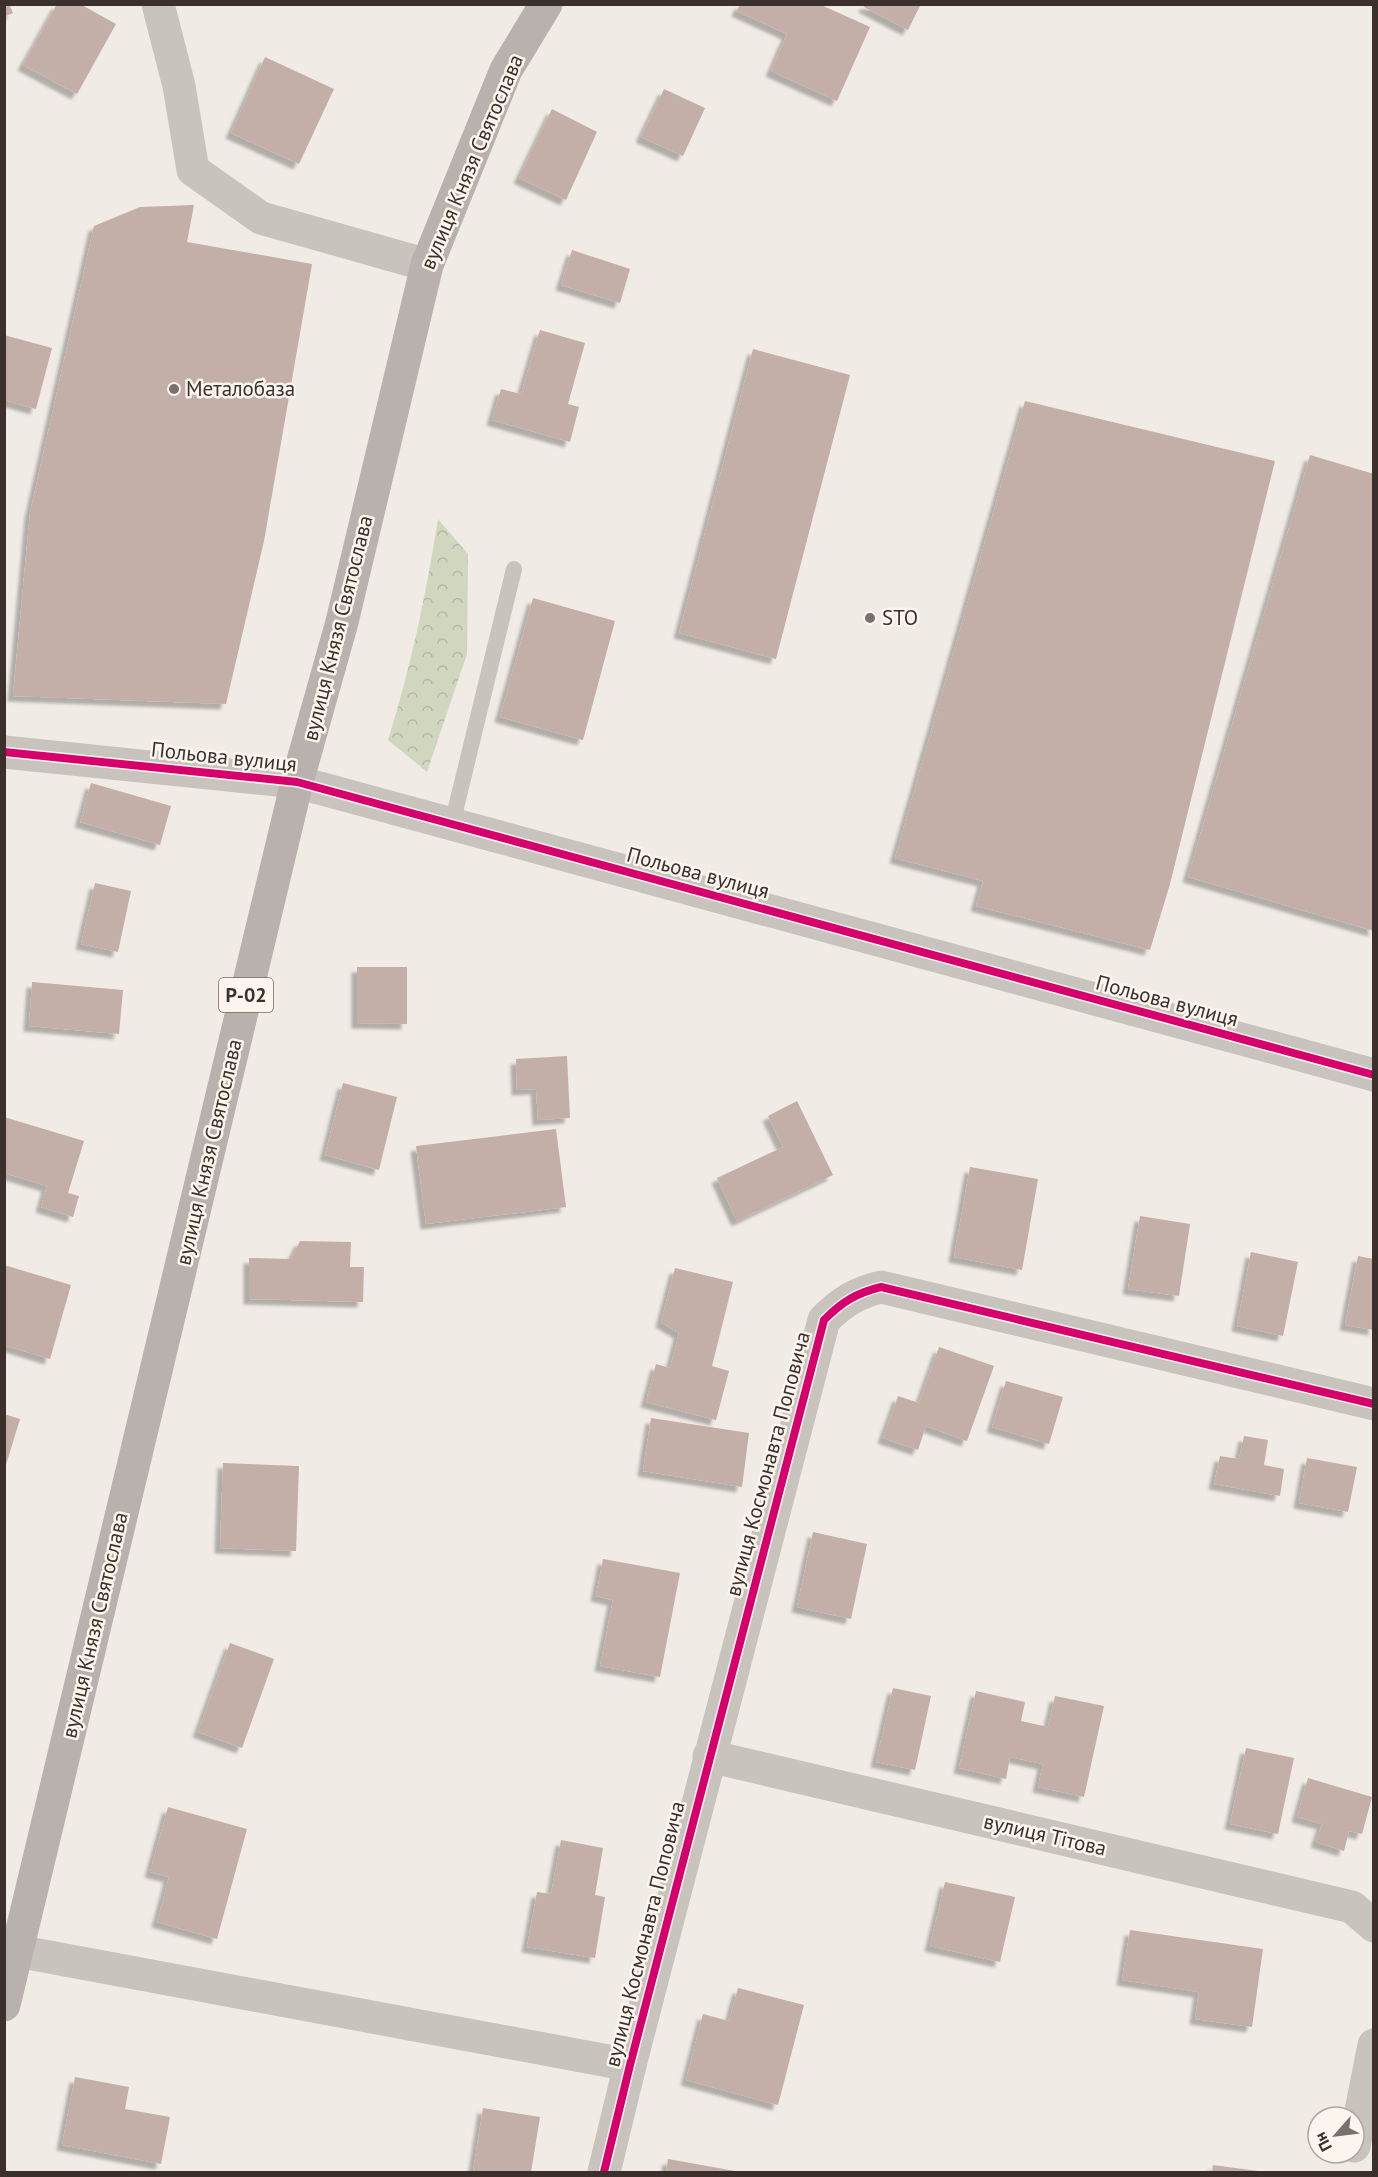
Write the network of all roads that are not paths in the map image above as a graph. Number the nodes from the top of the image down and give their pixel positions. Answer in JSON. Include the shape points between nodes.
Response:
{"nodes":[{"id":1,"x":158,"y":4,"type":"edge"},
{"id":2,"x":546,"y":4,"type":"edge"},
{"id":3,"x":427,"y":265,"type":"junction"},
{"id":4,"x":514,"y":569,"type":"dead end"},
{"id":5,"x":4,"y":752,"type":"edge"},
{"id":6,"x":297,"y":782,"type":"junction"},
{"id":7,"x":452,"y":824,"type":"junction"},
{"id":8,"x":1374,"y":1076,"type":"edge"},
{"id":9,"x":1374,"y":1404,"type":"edge"},
{"id":10,"x":709,"y":1756,"type":"junction"},
{"id":11,"x":1374,"y":1926,"type":"edge"},
{"id":12,"x":17,"y":1951,"type":"junction"},
{"id":13,"x":4,"y":2005,"type":"edge"},
{"id":14,"x":1374,"y":2044,"type":"edge"},
{"id":15,"x":630,"y":2065,"type":"junction"},
{"id":16,"x":1362,"y":2105,"type":"edge"},
{"id":17,"x":604,"y":2172,"type":"edge"}],
"edges":[{"from":1,"to":3,"type":"street","via":[[179,86],[193,170],[261,218]]},
{"from":2,"to":3,"type":"main road","name":"вулиця Князя Святослава","number":"Р-02","via":[[506,70]]},
{"from":3,"to":6,"type":"main road","name":"вулиця Князя Святослава","number":"Р-02","via":[[342,622]]},
{"from":4,"to":7,"type":"lane"},
{"from":5,"to":6,"type":"street","name":"Польова вулиця"},
{"from":6,"to":7,"type":"street","name":"Польова вулиця"},
{"from":6,"to":12,"type":"main road","name":"вулиця Князя Святослава","number":"Р-02"},
{"from":7,"to":8,"type":"street","name":"Польова вулиця"},
{"from":9,"to":10,"type":"street","name":"вулиця Космонавта Поповича","via":[[881,1287],[858,1293],[840,1303],[824,1320]]},
{"from":10,"to":11,"type":"street","name":"вулиця Тітова","via":[[1352,1907]]},
{"from":10,"to":15,"type":"street","name":"вулиця Космонавта Поповича"},
{"from":12,"to":13,"type":"main road","name":"вулиця Князя Святослава","number":"Р-02"},
{"from":12,"to":15,"type":"street"},
{"from":14,"to":16,"type":"street"},
{"from":15,"to":17,"type":"street","name":"вулиця Космонавта Поповича"}]}
